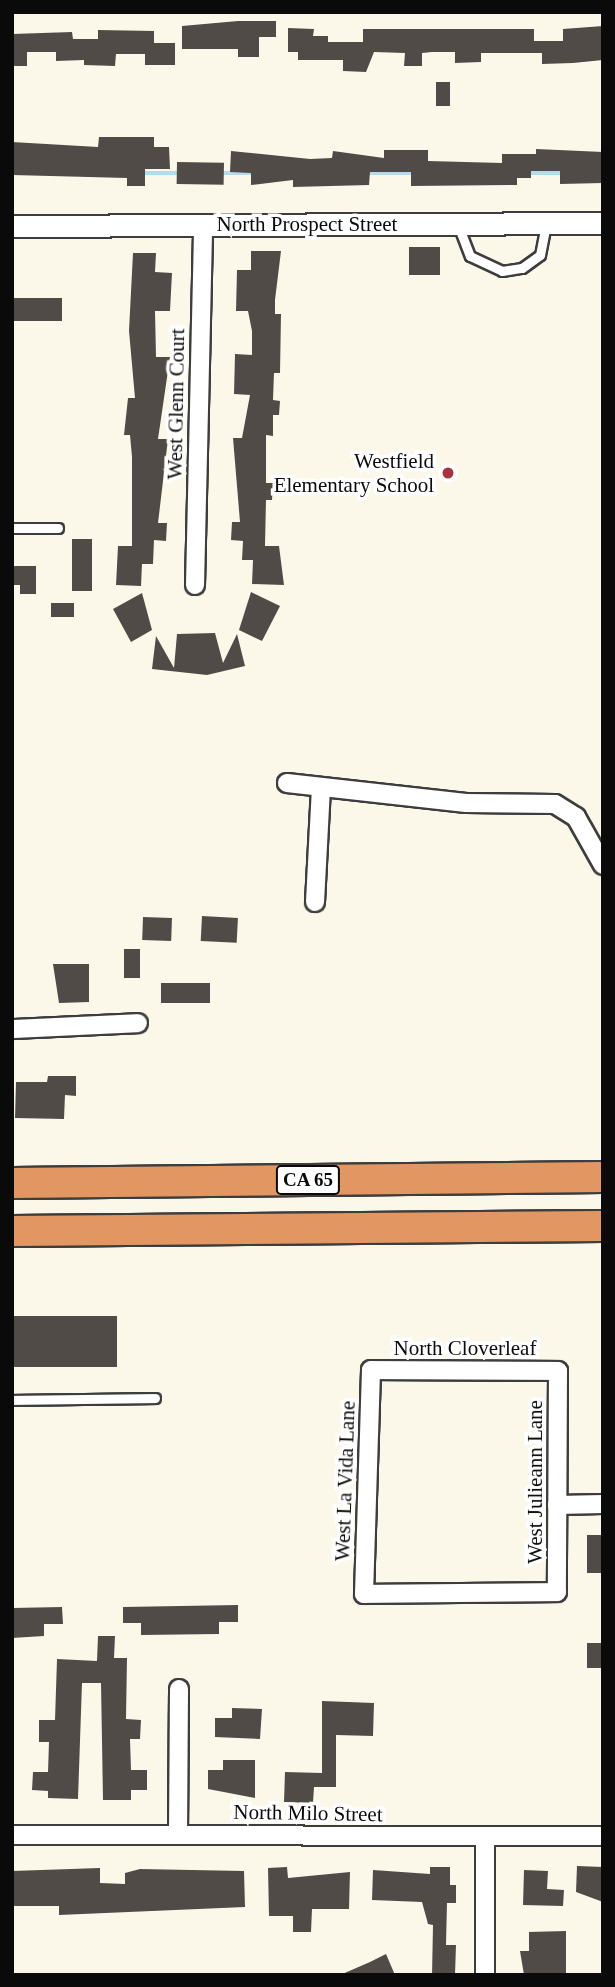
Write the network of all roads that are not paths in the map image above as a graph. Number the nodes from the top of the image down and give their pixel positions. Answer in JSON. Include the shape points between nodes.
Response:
{"nodes":[{"id":1,"x":458,"y":223,"type":"junction"},
{"id":2,"x":546,"y":223,"type":"junction"},
{"id":3,"x":603,"y":223,"type":"edge"},
{"id":4,"x":203,"y":225,"type":"junction"},
{"id":5,"x":12,"y":226,"type":"edge"},
{"id":6,"x":12,"y":528,"type":"edge"},
{"id":7,"x":58,"y":528,"type":"dead end"},
{"id":8,"x":195,"y":584,"type":"dead end"},
{"id":9,"x":287,"y":783,"type":"dead end"},
{"id":10,"x":321,"y":788,"type":"junction"},
{"id":11,"x":603,"y":865,"type":"edge"},
{"id":12,"x":315,"y":902,"type":"dead end"},
{"id":13,"x":138,"y":1023,"type":"dead end"},
{"id":14,"x":12,"y":1028,"type":"edge"},
{"id":15,"x":603,"y":1177,"type":"edge"},
{"id":16,"x":12,"y":1183,"type":"edge"},
{"id":17,"x":603,"y":1226,"type":"edge"},
{"id":18,"x":12,"y":1231,"type":"edge"},
{"id":19,"x":371,"y":1370,"type":"joint"},
{"id":20,"x":558,"y":1371,"type":"joint"},
{"id":21,"x":155,"y":1398,"type":"dead end"},
{"id":22,"x":12,"y":1400,"type":"edge"},
{"id":23,"x":603,"y":1504,"type":"edge"},
{"id":24,"x":557,"y":1505,"type":"junction"},
{"id":25,"x":557,"y":1592,"type":"joint"},
{"id":26,"x":179,"y":1689,"type":"dead end"},
{"id":27,"x":178,"y":1834,"type":"junction"},
{"id":28,"x":12,"y":1835,"type":"edge"},
{"id":29,"x":485,"y":1836,"type":"junction"},
{"id":30,"x":603,"y":1836,"type":"edge"},
{"id":31,"x":485,"y":1975,"type":"edge"}],
"edges":[{"from":1,"to":2,"type":"street","name":"North Prospect Street"},
{"from":1,"to":2,"type":"lane","via":[[470,256],[502,271],[522,268],[540,255]]},
{"from":1,"to":4,"type":"street","name":"North Prospect Street"},
{"from":2,"to":3,"type":"street","name":"North Prospect Street"},
{"from":4,"to":5,"type":"street","name":"North Prospect Street"},
{"from":4,"to":8,"type":"street","name":"West Glenn Court"},
{"from":6,"to":7,"type":"lane"},
{"from":9,"to":10,"type":"street"},
{"from":10,"to":11,"type":"street","via":[[466,803],[555,804],[576,817]]},
{"from":10,"to":12,"type":"street"},
{"from":13,"to":14,"type":"street"},
{"from":15,"to":16,"type":"highway","number":"CA 65"},
{"from":17,"to":18,"type":"highway"},
{"from":19,"to":20,"type":"street","name":"North Cloverleaf"},
{"from":19,"to":25,"type":"street","name":"West La Vida Lane","via":[[364,1594]]},
{"from":20,"to":24,"type":"street","name":"West Julieann Lane"},
{"from":21,"to":22,"type":"lane"},
{"from":23,"to":24,"type":"street"},
{"from":24,"to":25,"type":"street","name":"West Julieann Lane"},
{"from":26,"to":27,"type":"street"},
{"from":27,"to":28,"type":"street","name":"North Milo Street"},
{"from":27,"to":29,"type":"street","name":"North Milo Street"},
{"from":29,"to":30,"type":"street","name":"North Milo Street"},
{"from":29,"to":31,"type":"street"}]}
